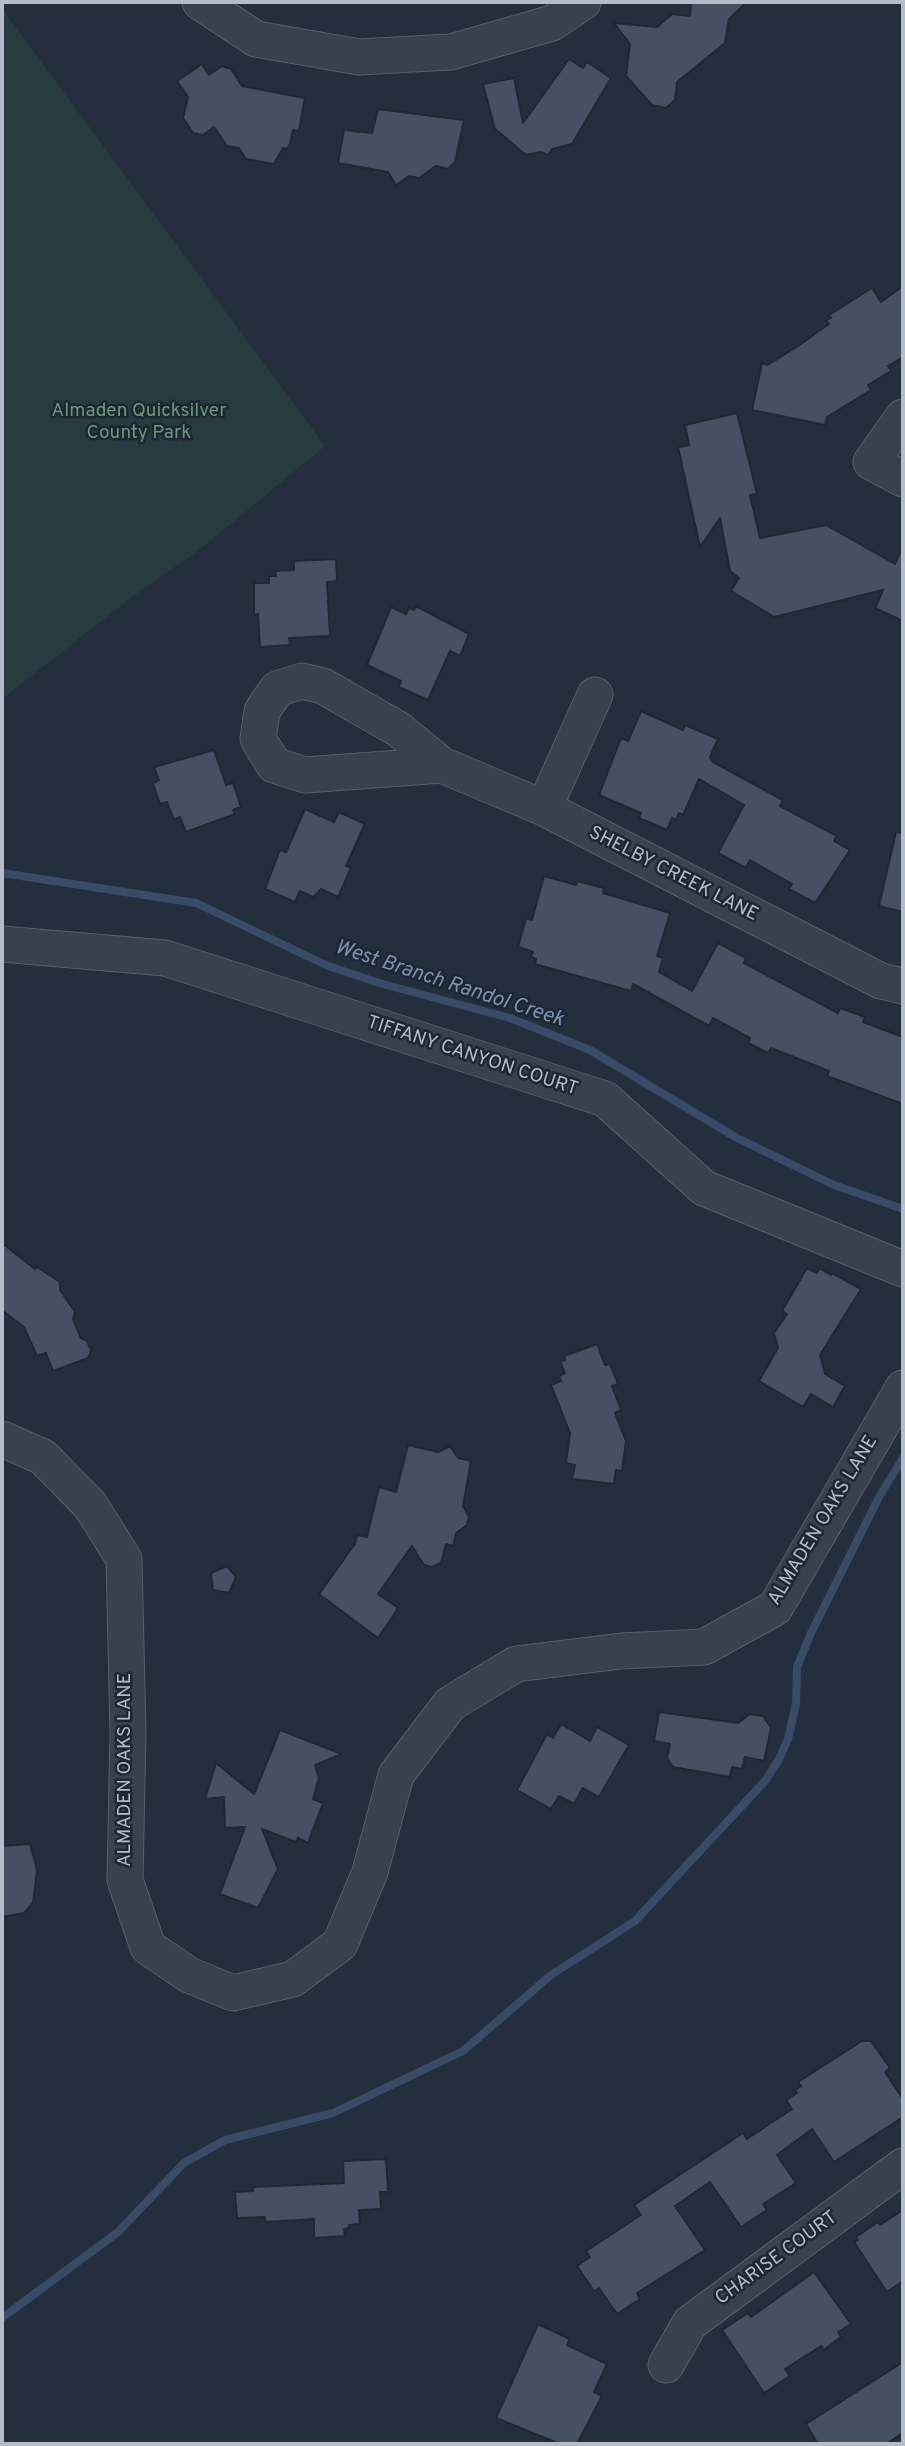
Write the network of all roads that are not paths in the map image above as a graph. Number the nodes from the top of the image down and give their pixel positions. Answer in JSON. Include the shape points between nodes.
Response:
{"nodes":[{"id":1,"x":200,"y":2,"type":"edge"},
{"id":2,"x":583,"y":2,"type":"edge"},
{"id":3,"x":903,"y":417,"type":"edge"},
{"id":4,"x":903,"y":479,"type":"edge"},
{"id":5,"x":595,"y":695,"type":"dead end"},
{"id":6,"x":442,"y":765,"type":"junction"},
{"id":7,"x":544,"y":808,"type":"junction"},
{"id":8,"x":2,"y":944,"type":"edge"},
{"id":9,"x":903,"y":986,"type":"edge"},
{"id":10,"x":903,"y":1269,"type":"edge"},
{"id":11,"x":903,"y":1388,"type":"edge"},
{"id":12,"x":2,"y":1439,"type":"edge"},
{"id":13,"x":903,"y":2166,"type":"edge"},
{"id":14,"x":666,"y":2365,"type":"dead end"}],
"edges":[{"from":1,"to":2,"type":"street","via":[[256,39],[359,57],[451,52],[552,23]]},
{"from":3,"to":4,"type":"street","via":[[871,462]]},
{"from":5,"to":7,"type":"street"},
{"from":6,"to":6,"type":"street","name":"SHELBY CREEK LANE","via":[[398,729],[323,686],[302,681],[277,689],[262,711],[258,739],[274,765],[304,775]]},
{"from":6,"to":7,"type":"street","name":"SHELBY CREEK LANE"},
{"from":7,"to":9,"type":"street","name":"SHELBY CREEK LANE","via":[[881,981]]},
{"from":8,"to":10,"type":"street","name":"TIFFANY CANYON COURT","via":[[165,958],[605,1099],[704,1188]]},
{"from":11,"to":12,"type":"street","name":"ALMADEN OAKS LANE","via":[[775,1608],[704,1647],[516,1664],[450,1704],[396,1774],[370,1872],[340,1944],[293,1979],[233,1993],[189,1975],[148,1947],[125,1880],[124,1559],[90,1505],[43,1457]]},
{"from":13,"to":14,"type":"street","name":"CHARISE COURT","via":[[690,2323]]}]}
